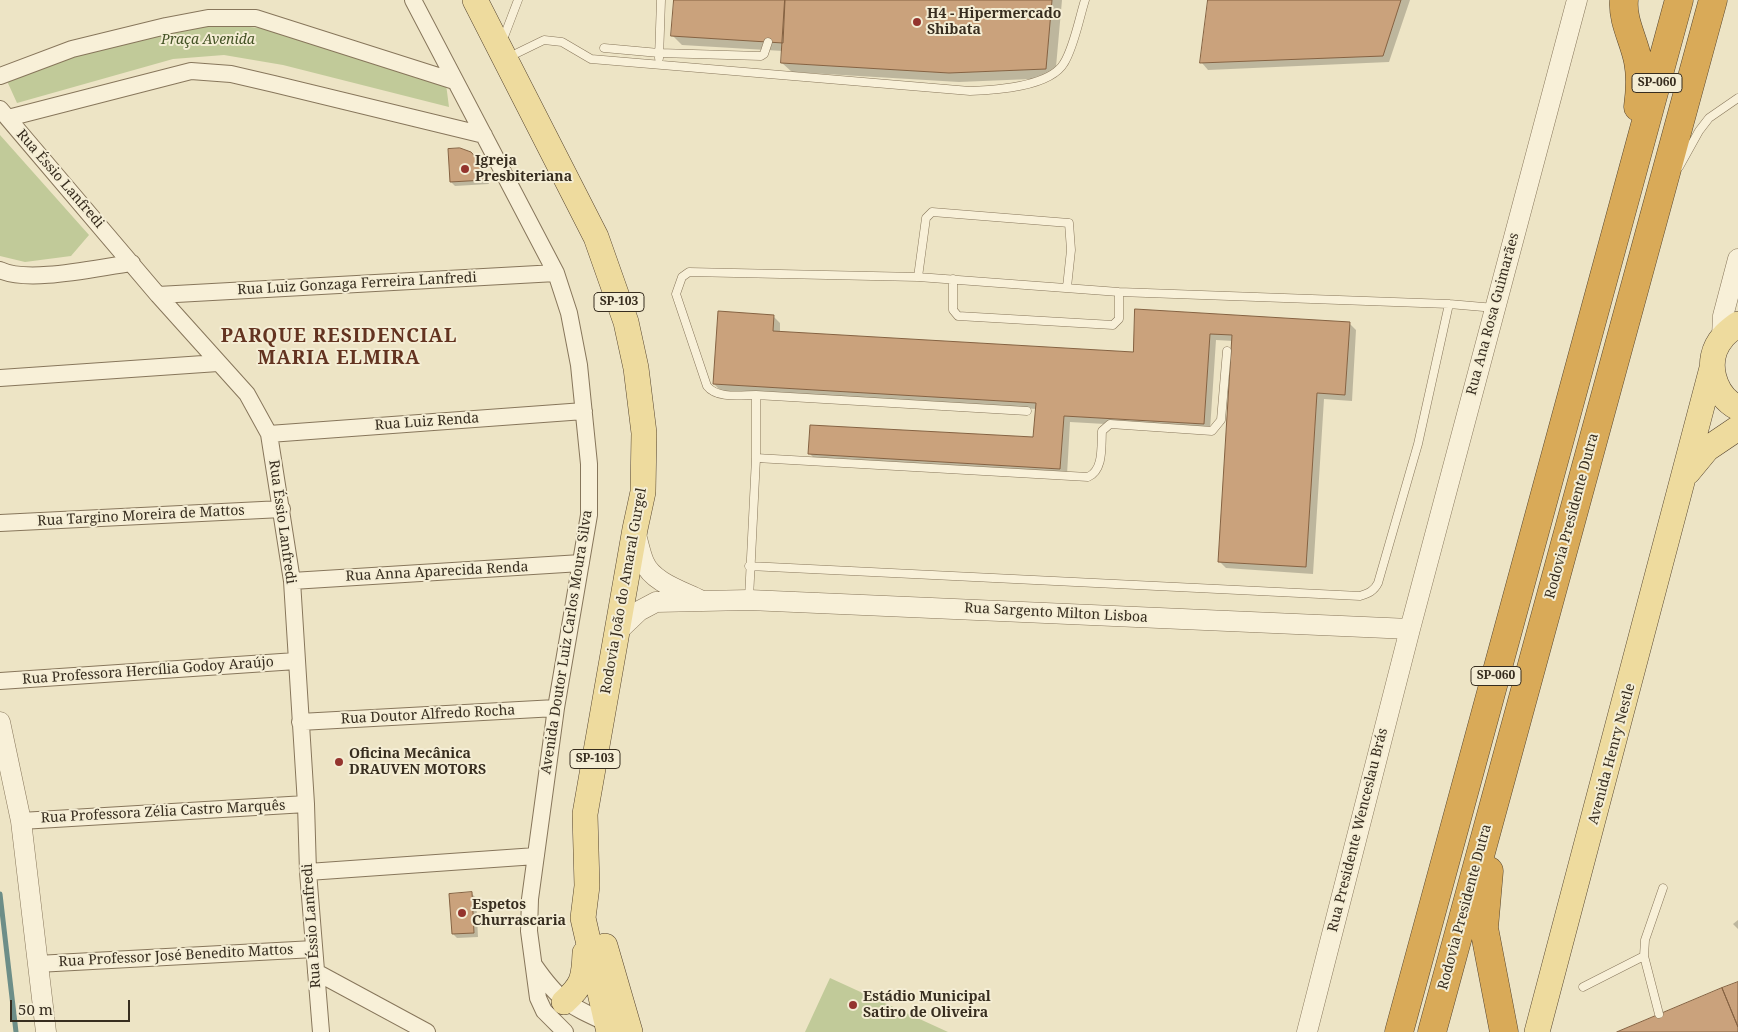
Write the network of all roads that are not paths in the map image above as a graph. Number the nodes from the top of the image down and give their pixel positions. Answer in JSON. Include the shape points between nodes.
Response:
{"nodes":[{"id":1,"x":413,"y":0,"type":"edge"},
{"id":2,"x":475,"y":0,"type":"edge"},
{"id":3,"x":518,"y":0,"type":"edge"},
{"id":4,"x":661,"y":0,"type":"edge"},
{"id":5,"x":1085,"y":0,"type":"edge"},
{"id":6,"x":1577,"y":0,"type":"edge"},
{"id":7,"x":1624,"y":0,"type":"edge"},
{"id":8,"x":1679,"y":0,"type":"edge"},
{"id":9,"x":1713,"y":0,"type":"edge"},
{"id":10,"x":768,"y":42,"type":"dead end"},
{"id":11,"x":604,"y":48,"type":"dead end"},
{"id":12,"x":659,"y":53,"type":"junction"},
{"id":13,"x":503,"y":54,"type":"junction"},
{"id":14,"x":658,"y":64,"type":"junction"},
{"id":15,"x":0,"y":76,"type":"edge"},
{"id":16,"x":454,"y":80,"type":"junction"},
{"id":17,"x":1738,"y":98,"type":"edge"},
{"id":18,"x":4,"y":114,"type":"edge"},
{"id":19,"x":484,"y":135,"type":"junction"},
{"id":20,"x":1634,"y":166,"type":"junction"},
{"id":21,"x":1658,"y":206,"type":"junction"},
{"id":22,"x":1738,"y":259,"type":"edge"},
{"id":23,"x":132,"y":263,"type":"junction"},
{"id":24,"x":0,"y":270,"type":"edge"},
{"id":25,"x":556,"y":274,"type":"junction"},
{"id":26,"x":918,"y":277,"type":"junction"},
{"id":27,"x":953,"y":279,"type":"junction"},
{"id":28,"x":1067,"y":287,"type":"junction"},
{"id":29,"x":1119,"y":292,"type":"junction"},
{"id":30,"x":158,"y":295,"type":"junction"},
{"id":31,"x":1449,"y":304,"type":"junction"},
{"id":32,"x":1495,"y":308,"type":"junction"},
{"id":33,"x":1730,"y":330,"type":"edge"},
{"id":34,"x":1227,"y":351,"type":"dead end"},
{"id":35,"x":218,"y":362,"type":"junction"},
{"id":36,"x":1712,"y":368,"type":"junction"},
{"id":37,"x":0,"y":378,"type":"edge"},
{"id":38,"x":756,"y":396,"type":"junction"},
{"id":39,"x":1738,"y":408,"type":"edge"},
{"id":40,"x":584,"y":411,"type":"junction"},
{"id":41,"x":1027,"y":411,"type":"dead end"},
{"id":42,"x":1738,"y":428,"type":"edge"},
{"id":43,"x":269,"y":434,"type":"junction"},
{"id":44,"x":756,"y":458,"type":"junction"},
{"id":45,"x":1684,"y":476,"type":"junction"},
{"id":46,"x":282,"y":509,"type":"junction"},
{"id":47,"x":0,"y":524,"type":"edge"},
{"id":48,"x":635,"y":529,"type":"junction"},
{"id":49,"x":581,"y":564,"type":"junction"},
{"id":50,"x":750,"y":566,"type":"junction"},
{"id":51,"x":292,"y":581,"type":"junction"},
{"id":52,"x":749,"y":600,"type":"junction"},
{"id":53,"x":702,"y":601,"type":"junction"},
{"id":54,"x":1410,"y":629,"type":"junction"},
{"id":55,"x":617,"y":632,"type":"junction"},
{"id":56,"x":296,"y":661,"type":"junction"},
{"id":57,"x":0,"y":681,"type":"edge"},
{"id":58,"x":556,"y":708,"type":"junction"},
{"id":59,"x":0,"y":722,"type":"edge"},
{"id":60,"x":300,"y":722,"type":"junction"},
{"id":61,"x":1496,"y":791,"type":"junction"},
{"id":62,"x":306,"y":804,"type":"junction"},
{"id":63,"x":21,"y":821,"type":"junction"},
{"id":64,"x":536,"y":856,"type":"junction"},
{"id":65,"x":308,"y":872,"type":"junction"},
{"id":66,"x":587,"y":886,"type":"junction"},
{"id":67,"x":1663,"y":888,"type":"dead end"},
{"id":68,"x":585,"y":933,"type":"junction"},
{"id":69,"x":314,"y":949,"type":"junction"},
{"id":70,"x":1644,"y":956,"type":"junction"},
{"id":71,"x":532,"y":961,"type":"junction"},
{"id":72,"x":37,"y":964,"type":"junction"},
{"id":73,"x":316,"y":972,"type":"junction"},
{"id":74,"x":1583,"y":988,"type":"dead end"},
{"id":75,"x":564,"y":1002,"type":"junction"},
{"id":76,"x":1660,"y":1014,"type":"dead end"},
{"id":77,"x":611,"y":1029,"type":"edge"},
{"id":78,"x":46,"y":1032,"type":"edge"},
{"id":79,"x":321,"y":1032,"type":"edge"},
{"id":80,"x":427,"y":1032,"type":"edge"},
{"id":81,"x":565,"y":1032,"type":"edge"},
{"id":82,"x":630,"y":1032,"type":"edge"},
{"id":83,"x":1307,"y":1032,"type":"edge"},
{"id":84,"x":1399,"y":1032,"type":"edge"},
{"id":85,"x":1432,"y":1032,"type":"edge"},
{"id":86,"x":1504,"y":1032,"type":"edge"},
{"id":87,"x":1537,"y":1032,"type":"edge"}],
"edges":[{"from":1,"to":16,"type":"street","name":"Avenida Doutor Luiz Carlos Moura Silva"},
{"from":2,"to":13,"type":"main road","name":"Rodovia João do Amaral Gurgel","number":"SP-103"},
{"from":3,"to":13,"type":"lane"},
{"from":4,"to":12,"type":"lane"},
{"from":5,"to":14,"type":"lane","via":[[1065,62],[1057,73],[1046,80],[992,90],[970,91]]},
{"from":6,"to":32,"type":"street","name":"Rua Ana Rosa Guimarães"},
{"from":7,"to":20,"type":"highway","via":[[1626,22],[1641,75]]},
{"from":8,"to":20,"type":"highway","number":"SP-060"},
{"from":9,"to":21,"type":"highway","name":"Rodovia Presidente Dutra","number":"SP-060"},
{"from":10,"to":12,"type":"lane","via":[[761,56]]},
{"from":11,"to":12,"type":"lane"},
{"from":12,"to":14,"type":"lane"},
{"from":13,"to":14,"type":"lane","via":[[544,40],[555,40],[591,59]]},
{"from":13,"to":48,"type":"main road","name":"Rodovia João do Amaral Gurgel","number":"SP-103","via":[[596,237],[626,322],[636,368],[644,433],[643,492]]},
{"from":15,"to":16,"type":"street","via":[[72,49],[166,26],[208,18],[256,18]]},
{"from":16,"to":19,"type":"street","name":"Avenida Doutor Luiz Carlos Moura Silva"},
{"from":17,"to":21,"type":"lane","via":[[1709,118],[1699,131]]},
{"from":18,"to":19,"type":"street","via":[[191,71],[231,74]]},
{"from":18,"to":23,"type":"street","name":"Rua Éssio Lanfredi"},
{"from":19,"to":25,"type":"street","name":"Avenida Doutor Luiz Carlos Moura Silva"},
{"from":20,"to":84,"type":"highway","number":"SP-060"},
{"from":21,"to":61,"type":"highway","name":"Rodovia Presidente Dutra","number":"SP-060"},
{"from":22,"to":33,"type":"street","via":[[1724,316]]},
{"from":23,"to":24,"type":"street","via":[[28,277]]},
{"from":23,"to":30,"type":"street","name":"Rua Éssio Lanfredi"},
{"from":25,"to":30,"type":"street","name":"Rua Luiz Gonzaga Ferreira Lanfredi"},
{"from":25,"to":40,"type":"street","name":"Avenida Doutor Luiz Carlos Moura Silva","via":[[570,313],[580,365]]},
{"from":26,"to":27,"type":"lane"},
{"from":26,"to":28,"type":"lane","via":[[926,218],[932,212],[951,213],[1069,223],[1071,250]]},
{"from":26,"to":38,"type":"lane","via":[[689,272],[682,277],[676,294],[707,386],[718,394]]},
{"from":27,"to":28,"type":"lane"},
{"from":27,"to":29,"type":"lane","via":[[953,310],[958,316],[1113,325],[1119,319]]},
{"from":28,"to":29,"type":"lane"},
{"from":29,"to":31,"type":"lane"},
{"from":30,"to":35,"type":"street","name":"Rua Éssio Lanfredi"},
{"from":31,"to":32,"type":"lane"},
{"from":31,"to":50,"type":"lane","via":[[1418,444],[1378,583],[1368,594]]},
{"from":32,"to":54,"type":"street","name":"Rua Ana Rosa Guimarães"},
{"from":33,"to":36,"type":"main road","name":"Avenida Henry Nestle","via":[[1714,352]]},
{"from":34,"to":44,"type":"lane","via":[[1222,420],[1218,427],[1212,432],[1110,424],[1102,431],[1098,468],[1088,477]]},
{"from":35,"to":37,"type":"street"},
{"from":35,"to":43,"type":"street","name":"Rua Éssio Lanfredi","via":[[247,394]]},
{"from":36,"to":39,"type":"main road","via":[[1716,387],[1728,403]]},
{"from":36,"to":45,"type":"main road","name":"Avenida Henry Nestle"},
{"from":38,"to":41,"type":"lane"},
{"from":38,"to":44,"type":"lane"},
{"from":40,"to":43,"type":"street","name":"Rua Luiz Renda"},
{"from":40,"to":49,"type":"street","name":"Avenida Doutor Luiz Carlos Moura Silva","via":[[589,464],[588,515]]},
{"from":42,"to":45,"type":"main road","via":[[1706,449]]},
{"from":43,"to":46,"type":"street","name":"Rua Éssio Lanfredi"},
{"from":44,"to":50,"type":"lane"},
{"from":45,"to":87,"type":"main road","name":"Avenida Henry Nestle"},
{"from":46,"to":47,"type":"street","name":"Rua Targino Moreira de Mattos"},
{"from":46,"to":51,"type":"street","name":"Rua Éssio Lanfredi"},
{"from":48,"to":53,"type":"street","via":[[644,563],[650,572]]},
{"from":48,"to":55,"type":"main road","name":"Rodovia João do Amaral Gurgel","number":"SP-103"},
{"from":49,"to":51,"type":"street","name":"Rua Anna Aparecida Renda"},
{"from":49,"to":58,"type":"street","name":"Avenida Doutor Luiz Carlos Moura Silva"},
{"from":50,"to":52,"type":"lane"},
{"from":51,"to":56,"type":"street","name":"Rua Éssio Lanfredi"},
{"from":52,"to":53,"type":"street","name":"Rua Sargento Milton Lisboa"},
{"from":52,"to":54,"type":"street","name":"Rua Sargento Milton Lisboa"},
{"from":53,"to":55,"type":"street","name":"Rua Sargento Milton Lisboa","via":[[656,602],[639,611]]},
{"from":54,"to":83,"type":"street","name":"Rua Presidente Wenceslau Brás"},
{"from":55,"to":66,"type":"main road","name":"Rodovia João do Amaral Gurgel","number":"SP-103","via":[[585,814]]},
{"from":56,"to":57,"type":"street","name":"Rua Professora Hercília Godoy Araújo"},
{"from":56,"to":60,"type":"street","name":"Rua Éssio Lanfredi"},
{"from":58,"to":60,"type":"street","name":"Rua Doutor Alfredo Rocha"},
{"from":58,"to":64,"type":"street","name":"Avenida Doutor Luiz Carlos Moura Silva"},
{"from":59,"to":63,"type":"street"},
{"from":60,"to":62,"type":"street","name":"Rua Éssio Lanfredi"},
{"from":61,"to":85,"type":"highway","name":"Rodovia Presidente Dutra","number":"SP-060"},
{"from":61,"to":86,"type":"highway","via":[[1484,928]]},
{"from":62,"to":63,"type":"street","name":"Rua Professora Zélia Castro Marquês"},
{"from":62,"to":65,"type":"street","name":"Rua Éssio Lanfredi"},
{"from":63,"to":72,"type":"street"},
{"from":64,"to":65,"type":"street"},
{"from":64,"to":71,"type":"street","name":"Avenida Doutor Luiz Carlos Moura Silva","via":[[530,899]]},
{"from":65,"to":69,"type":"street","name":"Rua Éssio Lanfredi"},
{"from":66,"to":68,"type":"main road","name":"Rodovia João do Amaral Gurgel","number":"SP-103","via":[[583,918]]},
{"from":66,"to":82,"type":"main road","name":"Rodovia João do Amaral Gurgel"},
{"from":67,"to":70,"type":"lane","via":[[1645,940]]},
{"from":68,"to":75,"type":"main road","via":[[582,982]]},
{"from":68,"to":77,"type":"main road","name":"Rodovia João do Amaral Gurgel","number":"SP-103"},
{"from":69,"to":72,"type":"street","name":"Rua Professor José Benedito Mattos"},
{"from":69,"to":73,"type":"street","name":"Rua Éssio Lanfredi"},
{"from":70,"to":74,"type":"lane"},
{"from":70,"to":76,"type":"lane"},
{"from":71,"to":75,"type":"street"},
{"from":71,"to":81,"type":"street","name":"Avenida Doutor Luiz Carlos Moura Silva","via":[[538,998],[544,1011]]},
{"from":72,"to":78,"type":"street"},
{"from":73,"to":79,"type":"street","name":"Rua Éssio Lanfredi"},
{"from":73,"to":80,"type":"street"},
{"from":75,"to":77,"type":"street"}]}
